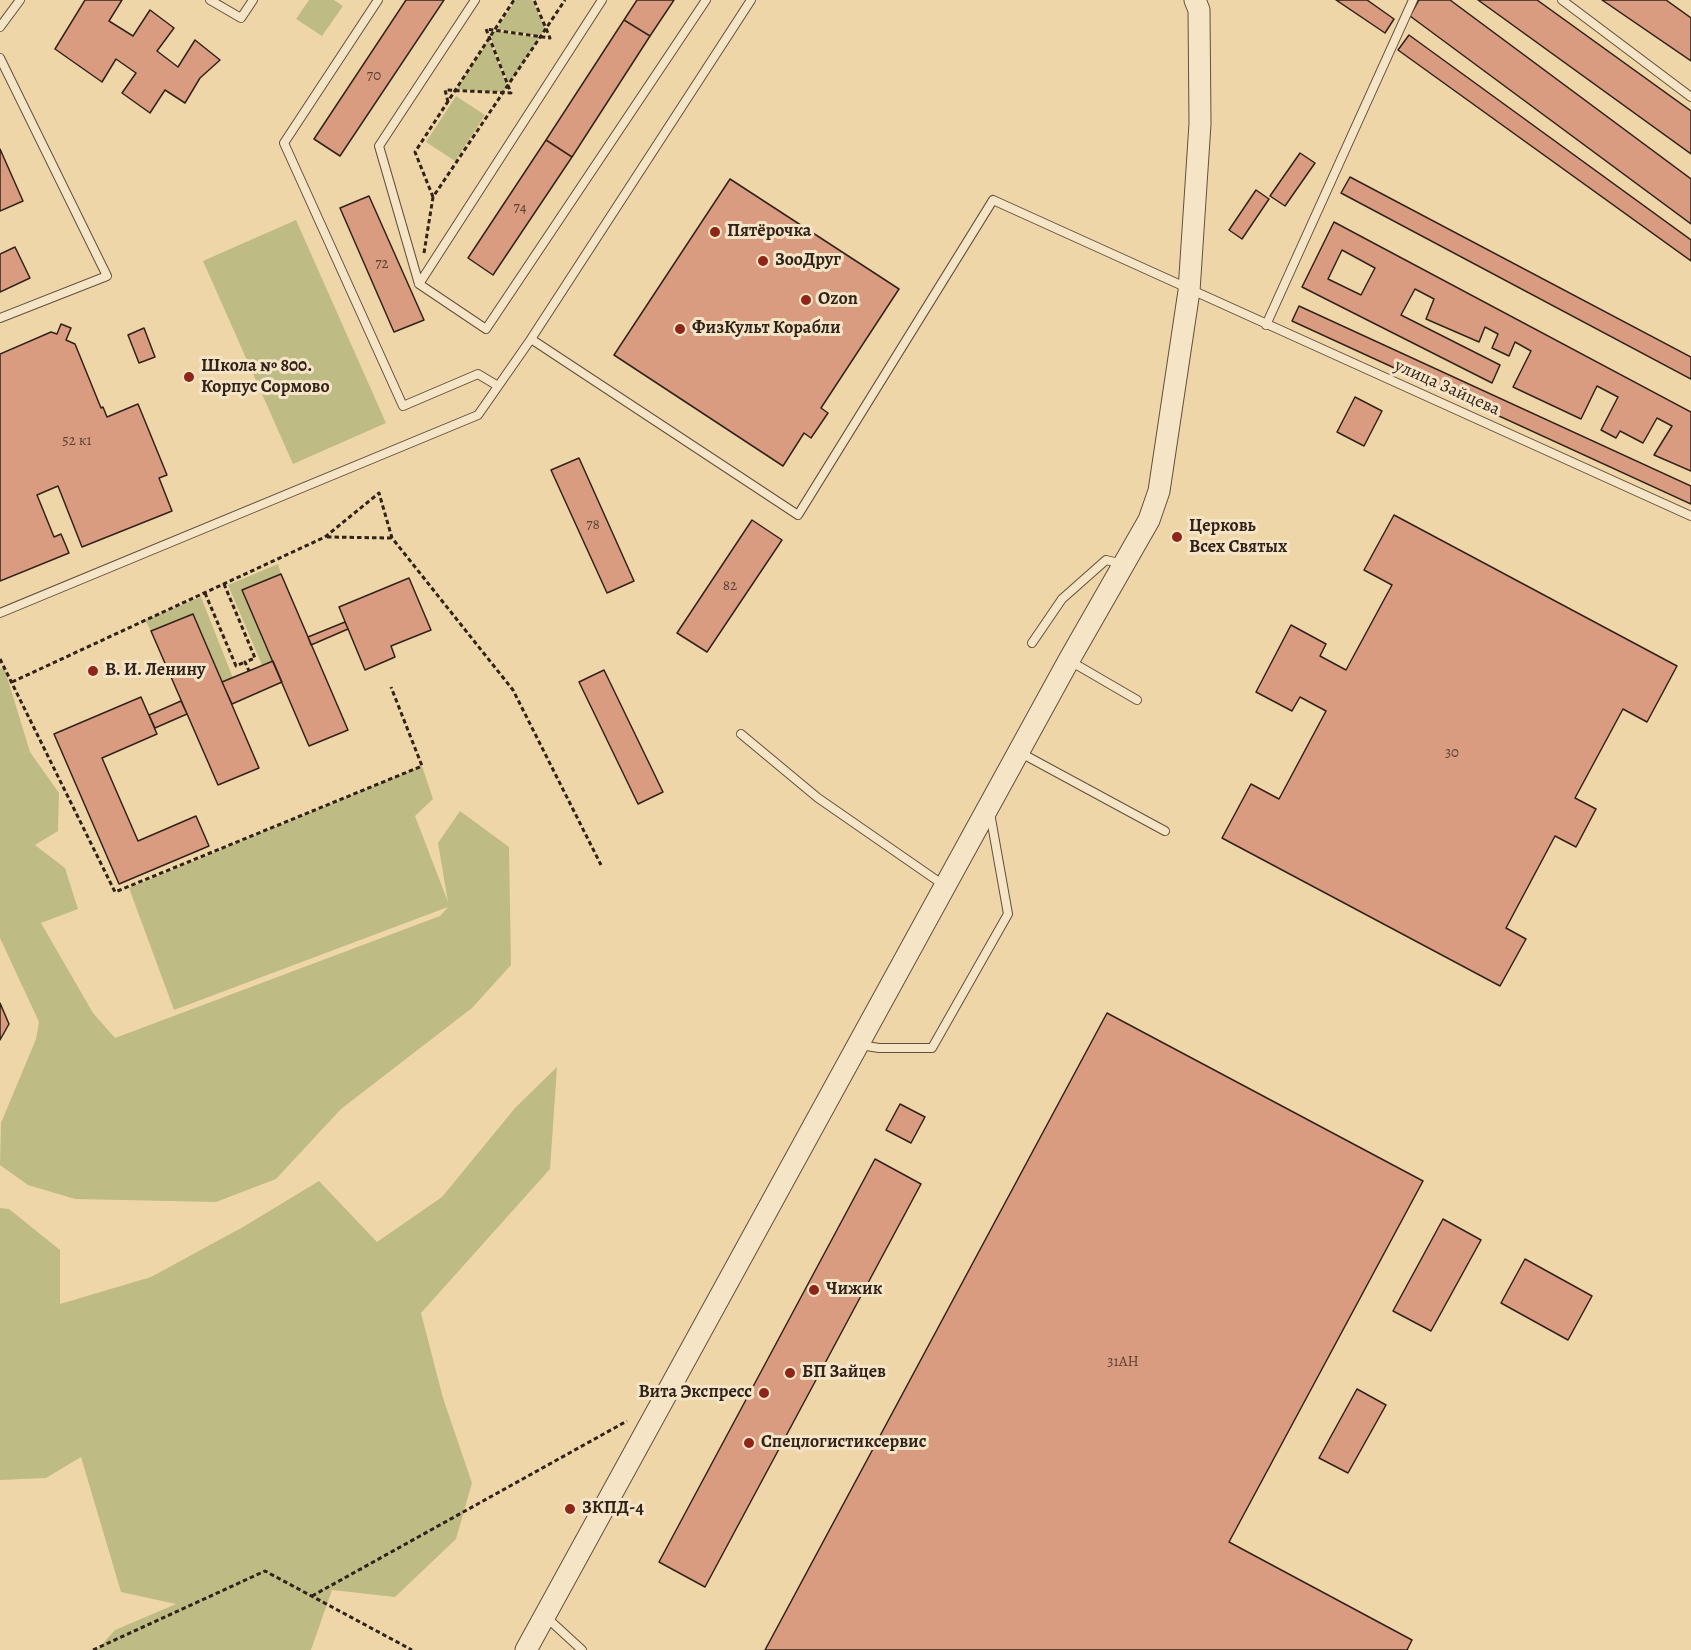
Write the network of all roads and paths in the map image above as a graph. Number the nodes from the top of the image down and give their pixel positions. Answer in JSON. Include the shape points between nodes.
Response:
{"nodes":[{"id":1,"x":20,"y":0,"type":"edge"},
{"id":2,"x":210,"y":0,"type":"edge"},
{"id":3,"x":253,"y":0,"type":"edge"},
{"id":4,"x":378,"y":0,"type":"edge"},
{"id":5,"x":475,"y":0,"type":"edge"},
{"id":6,"x":514,"y":0,"type":"edge"},
{"id":7,"x":534,"y":0,"type":"edge"},
{"id":8,"x":565,"y":0,"type":"edge"},
{"id":9,"x":602,"y":0,"type":"edge"},
{"id":10,"x":706,"y":0,"type":"edge"},
{"id":11,"x":751,"y":0,"type":"edge"},
{"id":12,"x":1195,"y":0,"type":"edge"},
{"id":13,"x":1413,"y":0,"type":"edge"},
{"id":14,"x":1562,"y":0,"type":"edge"},
{"id":15,"x":0,"y":27,"type":"edge"},
{"id":16,"x":546,"y":29,"type":"junction"},
{"id":17,"x":494,"y":30,"type":"junction"},
{"id":18,"x":541,"y":37,"type":"junction"},
{"id":19,"x":490,"y":38,"type":"junction"},
{"id":20,"x":0,"y":58,"type":"edge"},
{"id":21,"x":509,"y":87,"type":"junction"},
{"id":22,"x":455,"y":90,"type":"junction"},
{"id":23,"x":505,"y":93,"type":"junction"},
{"id":24,"x":1691,"y":96,"type":"edge"},
{"id":25,"x":448,"y":102,"type":"junction"},
{"id":26,"x":433,"y":198,"type":"junction"},
{"id":27,"x":419,"y":284,"type":"junction"},
{"id":28,"x":1189,"y":291,"type":"junction"},
{"id":29,"x":0,"y":318,"type":"edge"},
{"id":30,"x":1266,"y":325,"type":"junction"},
{"id":31,"x":531,"y":339,"type":"junction"},
{"id":32,"x":498,"y":386,"type":"junction"},
{"id":33,"x":1691,"y":516,"type":"edge"},
{"id":34,"x":325,"y":537,"type":"junction"},
{"id":35,"x":392,"y":538,"type":"junction"},
{"id":36,"x":1124,"y":564,"type":"junction"},
{"id":37,"x":224,"y":584,"type":"junction"},
{"id":38,"x":205,"y":593,"type":"junction"},
{"id":39,"x":0,"y":613,"type":"edge"},
{"id":40,"x":1032,"y":643,"type":"dead end"},
{"id":41,"x":0,"y":659,"type":"edge"},
{"id":42,"x":1069,"y":660,"type":"junction"},
{"id":43,"x":245,"y":662,"type":"junction"},
{"id":44,"x":249,"y":671,"type":"dead end"},
{"id":45,"x":12,"y":682,"type":"junction"},
{"id":46,"x":391,"y":687,"type":"dead end"},
{"id":47,"x":1137,"y":700,"type":"dead end"},
{"id":48,"x":741,"y":734,"type":"dead end"},
{"id":49,"x":1019,"y":752,"type":"junction"},
{"id":50,"x":989,"y":807,"type":"junction"},
{"id":51,"x":1165,"y":831,"type":"dead end"},
{"id":52,"x":601,"y":865,"type":"dead end"},
{"id":53,"x":945,"y":886,"type":"junction"},
{"id":54,"x":860,"y":1044,"type":"junction"},
{"id":55,"x":627,"y":1421,"type":"dead end"},
{"id":56,"x":312,"y":1596,"type":"junction"},
{"id":57,"x":544,"y":1616,"type":"junction"},
{"id":58,"x":93,"y":1650,"type":"edge"},
{"id":59,"x":412,"y":1650,"type":"edge"},
{"id":60,"x":526,"y":1650,"type":"edge"},
{"id":61,"x":582,"y":1650,"type":"edge"}],
"edges":[{"from":1,"to":15,"type":"lane"},
{"from":2,"to":3,"type":"lane","via":[[241,18]]},
{"from":4,"to":32,"type":"lane","via":[[284,143],[403,406],[478,374]]},
{"from":5,"to":27,"type":"lane","via":[[379,146]]},
{"from":6,"to":17,"type":"path"},
{"from":7,"to":16,"type":"path"},
{"from":8,"to":16,"type":"path"},
{"from":9,"to":27,"type":"lane"},
{"from":10,"to":27,"type":"lane","via":[[486,329]]},
{"from":11,"to":31,"type":"lane"},
{"from":12,"to":28,"type":"street","via":[[1199,10],[1200,124]]},
{"from":13,"to":30,"type":"lane"},
{"from":14,"to":24,"type":"lane"},
{"from":16,"to":18,"type":"path"},
{"from":16,"to":18,"type":"path","via":[[550,38]]},
{"from":17,"to":18,"type":"path"},
{"from":17,"to":19,"type":"path"},
{"from":17,"to":19,"type":"path","via":[[486,29]]},
{"from":18,"to":21,"type":"path"},
{"from":19,"to":21,"type":"path"},
{"from":19,"to":22,"type":"path"},
{"from":20,"to":29,"type":"lane","via":[[107,276]]},
{"from":21,"to":23,"type":"path","via":[[512,93]]},
{"from":22,"to":23,"type":"path"},
{"from":22,"to":25,"type":"path"},
{"from":22,"to":25,"type":"path","via":[[445,90]]},
{"from":23,"to":26,"type":"path"},
{"from":25,"to":26,"type":"path","via":[[415,152]]},
{"from":26,"to":27,"type":"path"},
{"from":28,"to":30,"type":"lane","name":"улица Зайцева"},
{"from":28,"to":31,"type":"lane","name":"улица Зайцева","via":[[993,200],[798,515]]},
{"from":28,"to":36,"type":"street","via":[[1159,491],[1149,520]]},
{"from":30,"to":33,"type":"lane","name":"улица Зайцева"},
{"from":31,"to":32,"type":"lane"},
{"from":32,"to":39,"type":"lane","via":[[478,415],[436,435]]},
{"from":34,"to":35,"type":"path"},
{"from":34,"to":35,"type":"path","via":[[379,493]]},
{"from":34,"to":37,"type":"path"},
{"from":35,"to":52,"type":"path","via":[[513,690]]},
{"from":36,"to":40,"type":"lane","via":[[1106,560],[1062,599]]},
{"from":36,"to":42,"type":"street"},
{"from":37,"to":38,"type":"path"},
{"from":37,"to":43,"type":"path","via":[[255,658]]},
{"from":38,"to":43,"type":"path","via":[[236,666]]},
{"from":38,"to":45,"type":"path"},
{"from":41,"to":45,"type":"path"},
{"from":42,"to":47,"type":"lane"},
{"from":42,"to":49,"type":"street"},
{"from":43,"to":44,"type":"path"},
{"from":45,"to":46,"type":"path","via":[[115,892],[422,766]]},
{"from":48,"to":53,"type":"lane","via":[[818,798]]},
{"from":49,"to":50,"type":"street"},
{"from":49,"to":51,"type":"lane"},
{"from":50,"to":53,"type":"street"},
{"from":50,"to":54,"type":"lane","via":[[1008,914],[932,1048]]},
{"from":53,"to":54,"type":"street"},
{"from":54,"to":57,"type":"street"},
{"from":55,"to":56,"type":"path"},
{"from":56,"to":58,"type":"path","via":[[266,1571]]},
{"from":56,"to":59,"type":"path"},
{"from":57,"to":60,"type":"street"},
{"from":57,"to":61,"type":"lane"}]}
